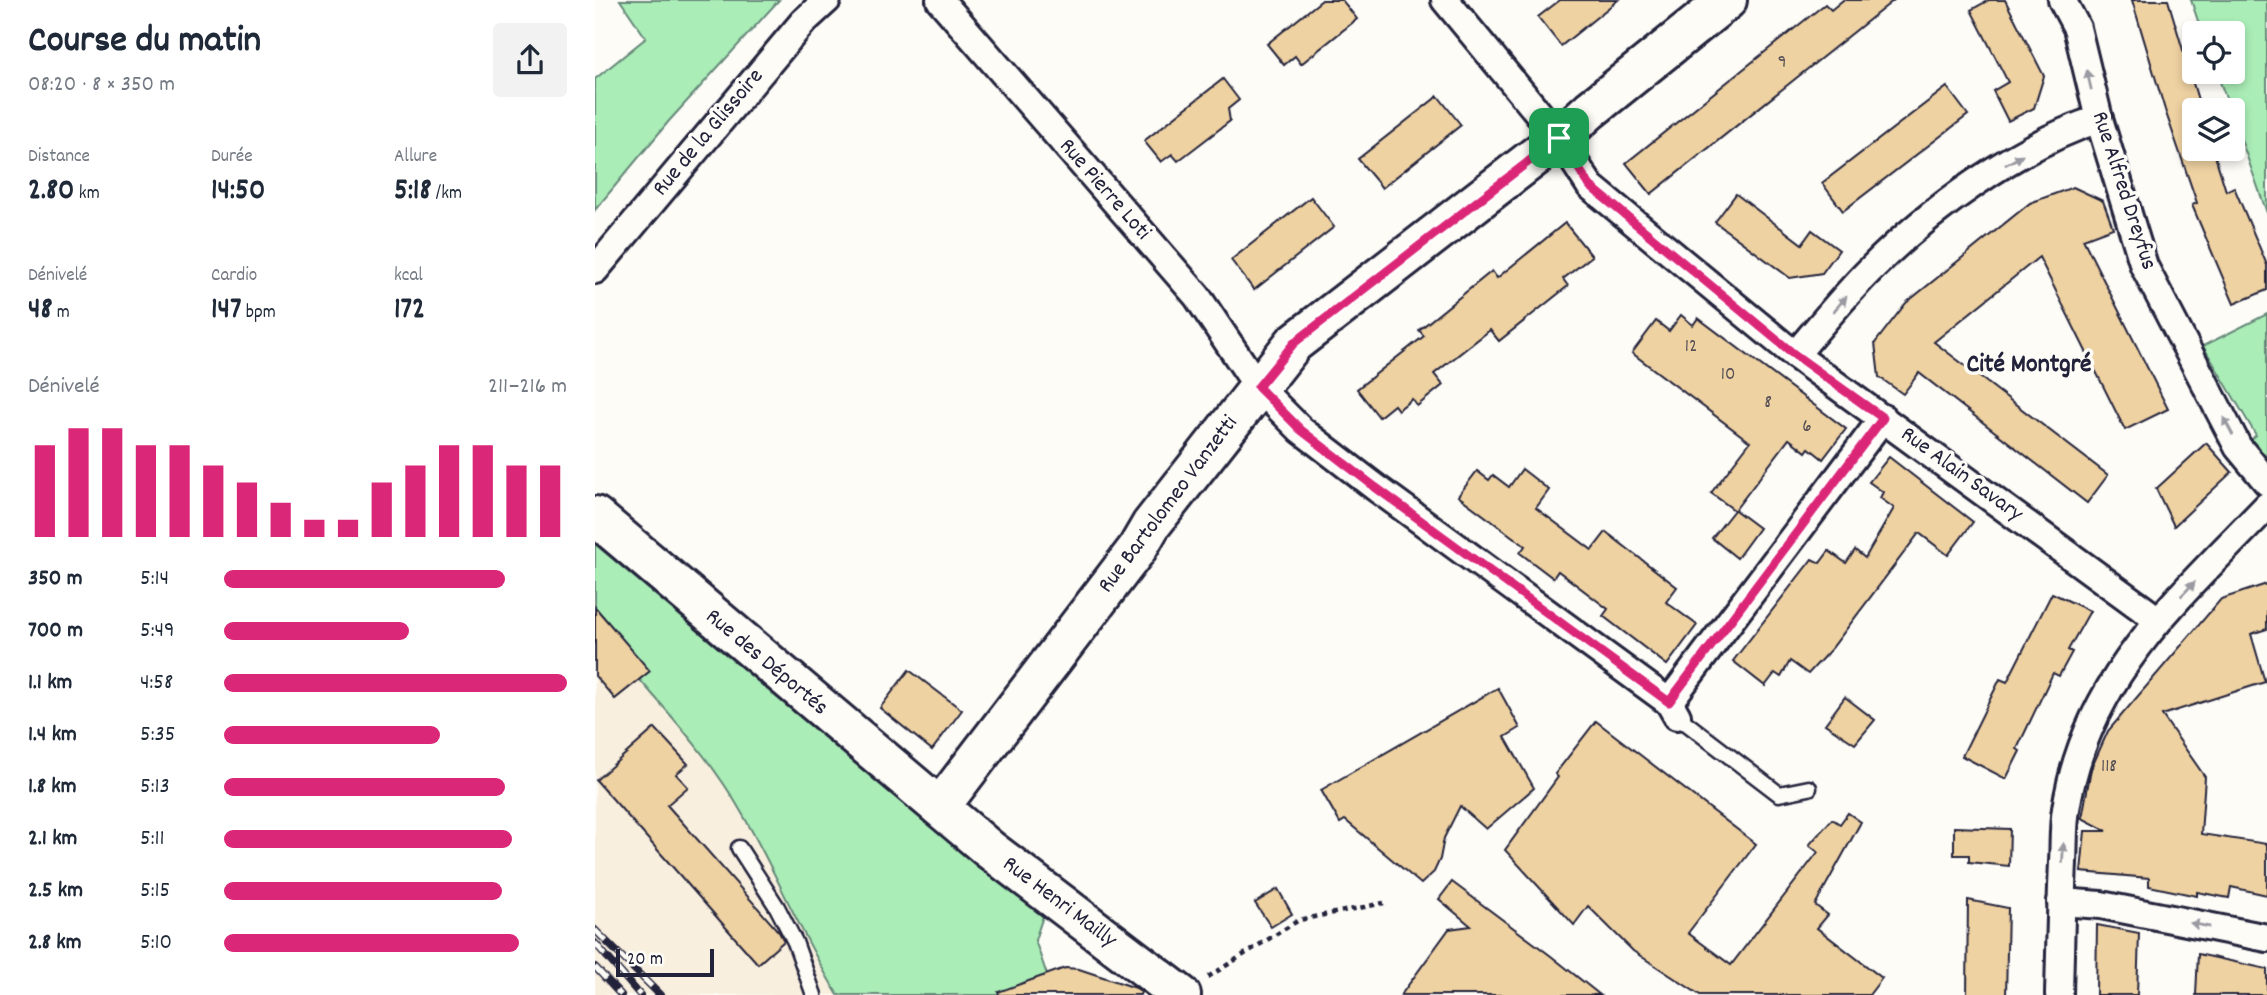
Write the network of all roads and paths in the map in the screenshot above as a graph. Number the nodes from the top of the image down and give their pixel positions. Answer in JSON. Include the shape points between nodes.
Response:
{"nodes":[{"id":1,"x":827,"y":0,"type":"edge"},
{"id":2,"x":940,"y":0,"type":"edge"},
{"id":3,"x":1445,"y":0,"type":"edge"},
{"id":4,"x":1727,"y":0,"type":"edge"},
{"id":5,"x":2062,"y":0,"type":"edge"},
{"id":6,"x":2099,"y":119,"type":"junction"},
{"id":7,"x":1559,"y":138,"type":"junction"},
{"id":8,"x":595,"y":270,"type":"edge"},
{"id":9,"x":1795,"y":355,"type":"junction"},
{"id":10,"x":1258,"y":387,"type":"junction"},
{"id":11,"x":1883,"y":418,"type":"junction"},
{"id":12,"x":2267,"y":482,"type":"edge"},
{"id":13,"x":2267,"y":506,"type":"edge"},
{"id":14,"x":595,"y":516,"type":"edge"},
{"id":15,"x":2158,"y":620,"type":"junction"},
{"id":16,"x":1673,"y":709,"type":"junction"},
{"id":17,"x":1809,"y":789,"type":"dead end"},
{"id":18,"x":940,"y":807,"type":"junction"},
{"id":19,"x":739,"y":848,"type":"dead end"},
{"id":20,"x":2061,"y":902,"type":"junction"},
{"id":21,"x":1384,"y":903,"type":"dead end"},
{"id":22,"x":2267,"y":938,"type":"edge"},
{"id":23,"x":814,"y":995,"type":"edge"},
{"id":24,"x":1181,"y":995,"type":"edge"},
{"id":25,"x":2059,"y":995,"type":"edge"}],
"edges":[{"from":1,"to":8,"type":"street","name":"Rue de la Glissoire","via":[[803,22]]},
{"from":2,"to":10,"type":"street","name":"Rue Pierre Loti","via":[[1197,296]]},
{"from":3,"to":7,"type":"street","name":"Rue Alain Savary"},
{"from":4,"to":7,"type":"street","name":"Rue Bartolomeo Vanzetti"},
{"from":6,"to":5,"type":"street","name":"Rue Alfred Dreyfus","one_way":true,"via":[[2077,28]]},
{"from":9,"to":6,"type":"street","one_way":true,"via":[[1868,272],[1917,226],[1990,172]]},
{"from":12,"to":6,"type":"street","name":"Rue Alfred Dreyfus","one_way":true,"via":[[2238,447],[2144,266]]},
{"from":7,"to":9,"type":"street","name":"Rue Alain Savary","via":[[1590,186]]},
{"from":7,"to":10,"type":"street","name":"Rue Bartolomeo Vanzetti","via":[[1294,343]]},
{"from":9,"to":11,"type":"street","name":"Rue Alain Savary"},
{"from":10,"to":16,"type":"street","name":"Rue Pierre Loti","via":[[1301,430]]},
{"from":10,"to":18,"type":"street","name":"Rue Bartolomeo Vanzetti"},
{"from":11,"to":15,"type":"street","name":"Rue Alain Savary"},
{"from":11,"to":16,"type":"street"},
{"from":15,"to":13,"type":"street","one_way":true},
{"from":14,"to":18,"type":"street","name":"Rue des Déportés"},
{"from":20,"to":15,"type":"street","one_way":true,"via":[[2065,811],[2077,760],[2098,705]]},
{"from":16,"to":17,"type":"lane","via":[[1779,794]]},
{"from":18,"to":24,"type":"street","name":"Rue Henri Mailly"},
{"from":19,"to":23,"type":"lane","via":[[795,942]]},
{"from":22,"to":20,"type":"street","one_way":true,"via":[[2101,905]]},
{"from":20,"to":25,"type":"street"},
{"from":21,"to":24,"type":"path","via":[[1299,920]]}]}
